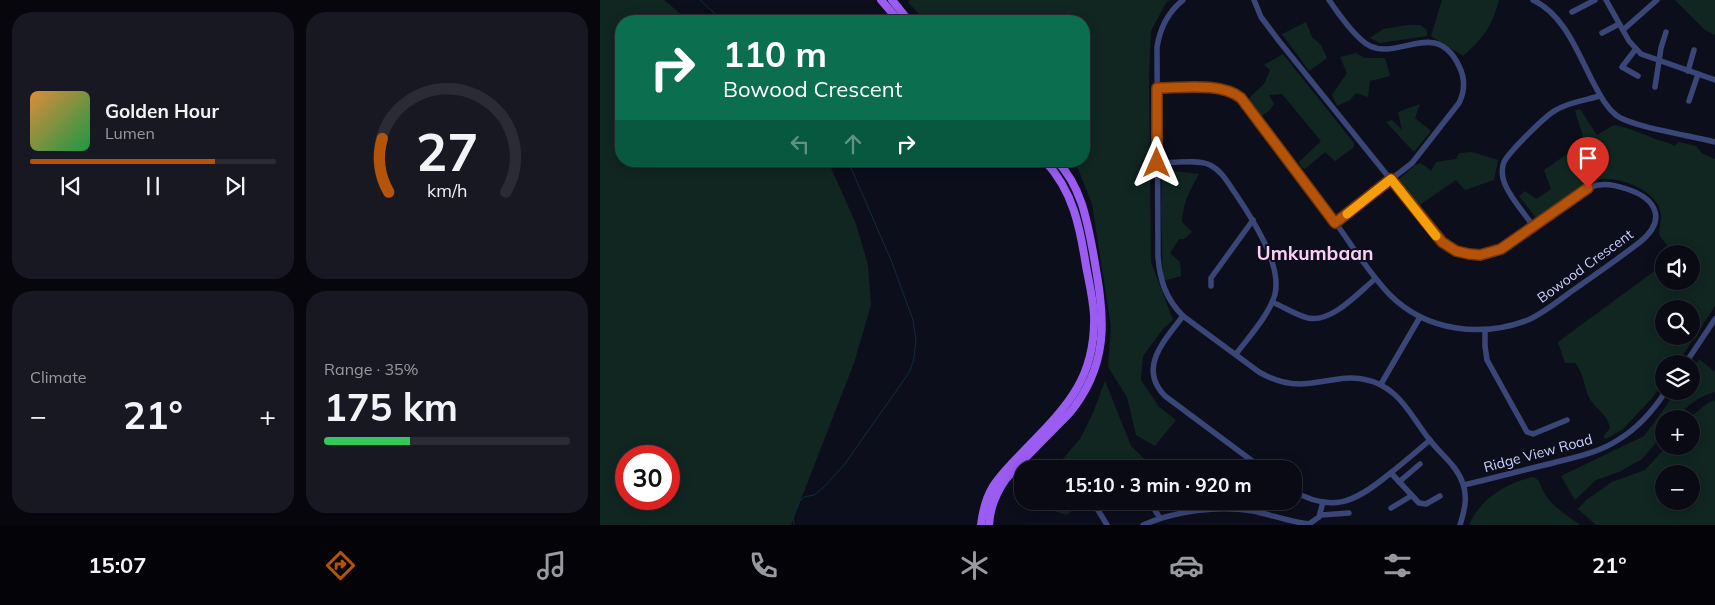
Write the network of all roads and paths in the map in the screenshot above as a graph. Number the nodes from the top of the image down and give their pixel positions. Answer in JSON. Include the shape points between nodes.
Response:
{"nodes":[{"id":1,"x":901,"y":0,"type":"edge"},
{"id":2,"x":1183,"y":0,"type":"edge"},
{"id":3,"x":1254,"y":0,"type":"edge"},
{"id":4,"x":1329,"y":0,"type":"edge"},
{"id":5,"x":1595,"y":0,"type":"edge"},
{"id":6,"x":1606,"y":0,"type":"edge"},
{"id":7,"x":1656,"y":0,"type":"edge"},
{"id":8,"x":887,"y":1,"type":"edge"},
{"id":9,"x":1536,"y":1,"type":"edge"},
{"id":10,"x":900,"y":9,"type":"junction"},
{"id":11,"x":1572,"y":12,"type":"dead end"},
{"id":12,"x":895,"y":15,"type":"edge"},
{"id":13,"x":904,"y":15,"type":"edge"},
{"id":14,"x":1620,"y":24,"type":"junction"},
{"id":15,"x":1623,"y":30,"type":"junction"},
{"id":16,"x":1666,"y":32,"type":"dead end"},
{"id":17,"x":1602,"y":33,"type":"dead end"},
{"id":18,"x":1636,"y":50,"type":"junction"},
{"id":19,"x":1694,"y":50,"type":"dead end"},
{"id":20,"x":1658,"y":61,"type":"junction"},
{"id":21,"x":1688,"y":71,"type":"junction"},
{"id":22,"x":1698,"y":74,"type":"junction"},
{"id":23,"x":1638,"y":76,"type":"dead end"},
{"id":24,"x":1715,"y":80,"type":"edge"},
{"id":25,"x":1655,"y":87,"type":"dead end"},
{"id":26,"x":1157,"y":88,"type":"junction"},
{"id":27,"x":1600,"y":96,"type":"junction"},
{"id":28,"x":1689,"y":100,"type":"dead end"},
{"id":29,"x":1715,"y":142,"type":"edge"},
{"id":30,"x":1157,"y":163,"type":"junction"},
{"id":31,"x":1049,"y":167,"type":"edge"},
{"id":32,"x":1061,"y":167,"type":"edge"},
{"id":33,"x":1391,"y":179,"type":"junction"},
{"id":34,"x":1253,"y":220,"type":"junction"},
{"id":35,"x":1335,"y":223,"type":"junction"},
{"id":36,"x":1534,"y":227,"type":"junction"},
{"id":37,"x":1376,"y":279,"type":"junction"},
{"id":38,"x":1211,"y":286,"type":"dead end"},
{"id":39,"x":1272,"y":302,"type":"junction"},
{"id":40,"x":1183,"y":316,"type":"junction"},
{"id":41,"x":1420,"y":317,"type":"junction"},
{"id":42,"x":1715,"y":319,"type":"edge"},
{"id":43,"x":1485,"y":330,"type":"junction"},
{"id":44,"x":1236,"y":354,"type":"junction"},
{"id":45,"x":1690,"y":355,"type":"edge"},
{"id":46,"x":1381,"y":384,"type":"junction"},
{"id":47,"x":1660,"y":400,"type":"edge"},
{"id":48,"x":1566,"y":420,"type":"dead end"},
{"id":49,"x":1430,"y":440,"type":"junction"},
{"id":50,"x":1251,"y":460,"type":"edge"},
{"id":51,"x":1420,"y":464,"type":"dead end"},
{"id":52,"x":1391,"y":473,"type":"junction"},
{"id":53,"x":1400,"y":482,"type":"junction"},
{"id":54,"x":1464,"y":485,"type":"junction"},
{"id":55,"x":1302,"y":495,"type":"edge"},
{"id":56,"x":1412,"y":496,"type":"junction"},
{"id":57,"x":1440,"y":496,"type":"dead end"},
{"id":58,"x":1323,"y":502,"type":"junction"},
{"id":59,"x":1391,"y":508,"type":"dead end"},
{"id":60,"x":1098,"y":510,"type":"dead end"},
{"id":61,"x":1155,"y":510,"type":"edge"},
{"id":62,"x":1349,"y":513,"type":"dead end"},
{"id":63,"x":1321,"y":515,"type":"junction"},
{"id":64,"x":1160,"y":518,"type":"junction"},
{"id":65,"x":981,"y":525,"type":"edge"},
{"id":66,"x":989,"y":525,"type":"edge"},
{"id":67,"x":1107,"y":525,"type":"edge"},
{"id":68,"x":1143,"y":525,"type":"edge"},
{"id":69,"x":1460,"y":525,"type":"edge"}],
"edges":[{"from":1,"to":10,"type":"main road"},
{"from":2,"to":26,"type":"street","via":[[1169,15],[1158,39]]},
{"from":3,"to":33,"type":"street","name":"Bowood Crescent","via":[[1267,25]]},
{"from":4,"to":33,"type":"street","via":[[1368,45],[1388,49],[1415,42],[1436,44],[1451,54],[1461,68],[1464,88],[1459,103],[1417,159]]},
{"from":5,"to":11,"type":"street"},
{"from":6,"to":14,"type":"street"},
{"from":7,"to":15,"type":"street"},
{"from":8,"to":10,"type":"main road"},
{"from":8,"to":12,"type":"main road"},
{"from":9,"to":27,"type":"street","via":[[1561,22]]},
{"from":10,"to":13,"type":"main road"},
{"from":14,"to":15,"type":"street"},
{"from":14,"to":17,"type":"street"},
{"from":15,"to":18,"type":"street"},
{"from":16,"to":20,"type":"street"},
{"from":18,"to":20,"type":"street"},
{"from":18,"to":23,"type":"street","via":[[1622,67]]},
{"from":19,"to":21,"type":"street"},
{"from":20,"to":21,"type":"street"},
{"from":20,"to":25,"type":"street"},
{"from":21,"to":22,"type":"street"},
{"from":22,"to":24,"type":"street"},
{"from":22,"to":28,"type":"street"},
{"from":26,"to":30,"type":"street"},
{"from":26,"to":35,"type":"street","name":"Bowood Crescent","via":[[1219,88],[1238,95]]},
{"from":27,"to":29,"type":"street","via":[[1612,111],[1625,120]]},
{"from":27,"to":36,"type":"street","via":[[1554,111],[1505,160],[1503,180]]},
{"from":30,"to":34,"type":"street","via":[[1198,162],[1212,166],[1224,177]]},
{"from":30,"to":40,"type":"street","via":[[1159,273],[1166,294]]},
{"from":31,"to":65,"type":"main road","via":[[1065,188],[1079,226],[1093,304],[1092,350],[1084,376],[1070,400],[996,480],[986,500]]},
{"from":32,"to":66,"type":"main road","via":[[1078,193],[1087,224],[1102,317],[1101,344],[1093,371],[1076,405],[1006,478],[991,506]]},
{"from":33,"to":35,"type":"street"},
{"from":33,"to":36,"type":"street","name":"Bowood Crescent","via":[[1437,237],[1456,251],[1491,253]]},
{"from":34,"to":38,"type":"street","via":[[1211,278]]},
{"from":34,"to":39,"type":"street","via":[[1275,273]]},
{"from":35,"to":37,"type":"street","name":"Bowood Crescent"},
{"from":36,"to":43,"type":"street","name":"Bowood Crescent","via":[[1588,188],[1600,184],[1644,195],[1654,208],[1656,218],[1649,235],[1540,314],[1519,323]]},
{"from":37,"to":39,"type":"street","via":[[1322,319],[1307,318]]},
{"from":37,"to":41,"type":"street","name":"Bowood Crescent","via":[[1396,300]]},
{"from":39,"to":44,"type":"street"},
{"from":40,"to":44,"type":"street"},
{"from":40,"to":50,"type":"street","via":[[1154,360],[1158,388]]},
{"from":41,"to":43,"type":"street","name":"Bowood Crescent","via":[[1455,328]]},
{"from":41,"to":46,"type":"street"},
{"from":42,"to":45,"type":"street"},
{"from":43,"to":48,"type":"street","via":[[1487,360],[1527,432],[1533,434]]},
{"from":44,"to":46,"type":"street","via":[[1270,378],[1289,384],[1356,378]]},
{"from":46,"to":49,"type":"street","via":[[1400,400]]},
{"from":47,"to":54,"type":"street","name":"Ridge View Road","via":[[1636,427],[1604,448]]},
{"from":49,"to":52,"type":"street"},
{"from":49,"to":54,"type":"street","via":[[1456,470]]},
{"from":51,"to":53,"type":"street"},
{"from":52,"to":53,"type":"street"},
{"from":52,"to":58,"type":"street","via":[[1356,498]]},
{"from":53,"to":56,"type":"street"},
{"from":54,"to":69,"type":"street","via":[[1465,508]]},
{"from":55,"to":58,"type":"street"},
{"from":56,"to":57,"type":"street","via":[[1422,504]]},
{"from":56,"to":59,"type":"street"},
{"from":58,"to":63,"type":"street"},
{"from":60,"to":67,"type":"street"},
{"from":61,"to":64,"type":"street"},
{"from":62,"to":63,"type":"street"},
{"from":63,"to":64,"type":"street","via":[[1309,524],[1235,509]]},
{"from":64,"to":68,"type":"street"}]}
